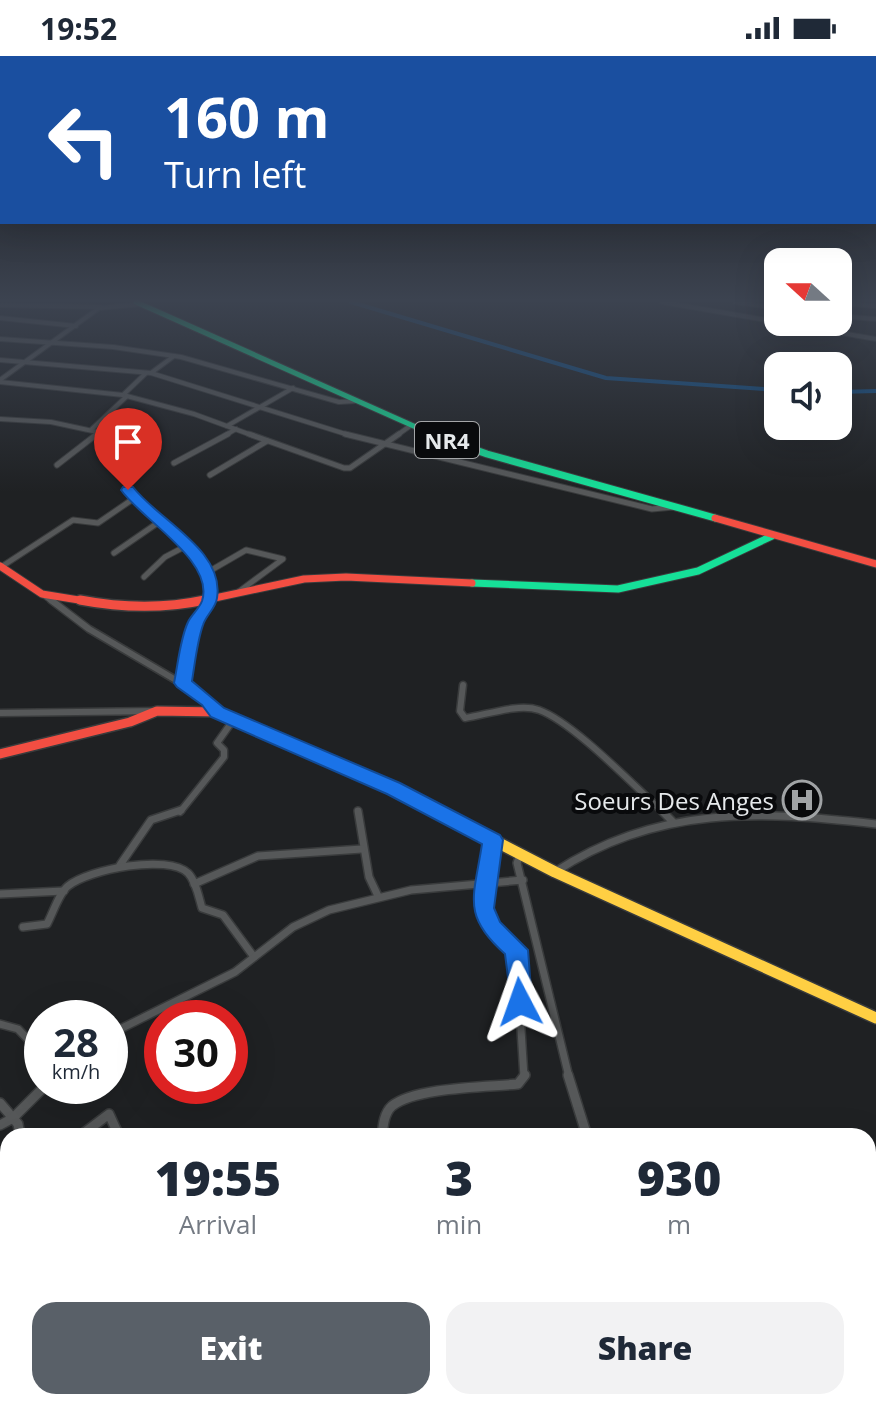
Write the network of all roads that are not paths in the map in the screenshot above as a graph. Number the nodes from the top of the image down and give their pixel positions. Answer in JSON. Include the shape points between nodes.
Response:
{"nodes":[{"id":1,"x":17,"y":365,"type":"edge"},
{"id":2,"x":65,"y":365,"type":"edge"},
{"id":3,"x":161,"y":365,"type":"edge"},
{"id":4,"x":209,"y":365,"type":"edge"},
{"id":5,"x":276,"y":365,"type":"edge"},
{"id":6,"x":149,"y":373,"type":"junction"},
{"id":7,"x":0,"y":381,"type":"edge"},
{"id":8,"x":293,"y":388,"type":"junction"},
{"id":9,"x":125,"y":395,"type":"junction"},
{"id":10,"x":356,"y":401,"type":"junction"},
{"id":11,"x":264,"y":406,"type":"junction"},
{"id":12,"x":0,"y":419,"type":"edge"},
{"id":13,"x":227,"y":426,"type":"junction"},
{"id":14,"x":410,"y":426,"type":"junction"},
{"id":15,"x":92,"y":429,"type":"junction"},
{"id":16,"x":236,"y":429,"type":"junction"},
{"id":17,"x":100,"y":431,"type":"junction"},
{"id":18,"x":267,"y":441,"type":"junction"},
{"id":19,"x":382,"y":445,"type":"junction"},
{"id":20,"x":174,"y":463,"type":"dead end"},
{"id":21,"x":57,"y":465,"type":"dead end"},
{"id":22,"x":210,"y":475,"type":"dead end"},
{"id":23,"x":133,"y":499,"type":"junction"},
{"id":24,"x":674,"y":507,"type":"junction"},
{"id":25,"x":159,"y":522,"type":"junction"},
{"id":26,"x":772,"y":536,"type":"junction"},
{"id":27,"x":186,"y":546,"type":"junction"},
{"id":28,"x":114,"y":553,"type":"dead end"},
{"id":29,"x":876,"y":564,"type":"edge"},
{"id":30,"x":0,"y":566,"type":"edge"},
{"id":31,"x":208,"y":572,"type":"junction"},
{"id":32,"x":144,"y":577,"type":"dead end"},
{"id":33,"x":42,"y":594,"type":"junction"},
{"id":34,"x":234,"y":595,"type":"junction"},
{"id":35,"x":208,"y":601,"type":"junction"},
{"id":36,"x":183,"y":683,"type":"junction"},
{"id":37,"x":463,"y":685,"type":"dead end"},
{"id":38,"x":157,"y":711,"type":"junction"},
{"id":39,"x":218,"y":712,"type":"junction"},
{"id":40,"x":0,"y":713,"type":"edge"},
{"id":41,"x":235,"y":718,"type":"junction"},
{"id":42,"x":0,"y":754,"type":"edge"},
{"id":43,"x":358,"y":811,"type":"dead end"},
{"id":44,"x":674,"y":823,"type":"junction"},
{"id":45,"x":876,"y":824,"type":"edge"},
{"id":46,"x":493,"y":840,"type":"junction"},
{"id":47,"x":362,"y":849,"type":"junction"},
{"id":48,"x":520,"y":855,"type":"junction"},
{"id":49,"x":120,"y":865,"type":"junction"},
{"id":50,"x":555,"y":872,"type":"junction"},
{"id":51,"x":523,"y":880,"type":"junction"},
{"id":52,"x":485,"y":883,"type":"junction"},
{"id":53,"x":194,"y":884,"type":"junction"},
{"id":54,"x":65,"y":891,"type":"junction"},
{"id":55,"x":0,"y":894,"type":"edge"},
{"id":56,"x":378,"y":896,"type":"junction"},
{"id":57,"x":23,"y":927,"type":"dead end"},
{"id":58,"x":254,"y":957,"type":"junction"},
{"id":59,"x":876,"y":1018,"type":"edge"},
{"id":60,"x":0,"y":1024,"type":"edge"},
{"id":61,"x":128,"y":1024,"type":"edge"},
{"id":62,"x":24,"y":1035,"type":"edge"},
{"id":63,"x":0,"y":1103,"type":"edge"},
{"id":64,"x":27,"y":1104,"type":"edge"},
{"id":65,"x":13,"y":1118,"type":"junction"},
{"id":66,"x":0,"y":1125,"type":"edge"},
{"id":67,"x":19,"y":1128,"type":"edge"},
{"id":68,"x":91,"y":1128,"type":"edge"},
{"id":69,"x":115,"y":1128,"type":"edge"},
{"id":70,"x":384,"y":1128,"type":"edge"},
{"id":71,"x":585,"y":1128,"type":"edge"}],
"edges":[{"from":1,"to":7,"type":"street"},
{"from":2,"to":6,"type":"street"},
{"from":3,"to":6,"type":"street"},
{"from":4,"to":8,"type":"street"},
{"from":5,"to":10,"type":"main road","number":"NR4"},
{"from":6,"to":9,"type":"street"},
{"from":6,"to":11,"type":"street"},
{"from":7,"to":9,"type":"street"},
{"from":8,"to":10,"type":"street","via":[[339,402]]},
{"from":8,"to":11,"type":"street"},
{"from":9,"to":13,"type":"street"},
{"from":9,"to":15,"type":"street"},
{"from":10,"to":14,"type":"main road","number":"NR4"},
{"from":11,"to":13,"type":"street"},
{"from":11,"to":19,"type":"street"},
{"from":12,"to":15,"type":"street"},
{"from":13,"to":16,"type":"street"},
{"from":14,"to":19,"type":"street"},
{"from":14,"to":24,"type":"main road","number":"NR4","via":[[487,454]]},
{"from":15,"to":17,"type":"street"},
{"from":16,"to":18,"type":"street"},
{"from":16,"to":20,"type":"street"},
{"from":17,"to":21,"type":"street"},
{"from":17,"to":23,"type":"street","via":[[120,438]]},
{"from":18,"to":19,"type":"street","via":[[347,469]]},
{"from":18,"to":22,"type":"street"},
{"from":19,"to":24,"type":"street","via":[[652,509]]},
{"from":23,"to":25,"type":"street"},
{"from":23,"to":30,"type":"street","via":[[98,523],[73,520]]},
{"from":24,"to":26,"type":"main road","number":"NR4"},
{"from":25,"to":27,"type":"street"},
{"from":25,"to":28,"type":"street"},
{"from":26,"to":29,"type":"main road","number":"NR4"},
{"from":26,"to":34,"type":"main road","via":[[699,574],[664,584],[618,589],[346,577],[304,579]]},
{"from":27,"to":31,"type":"street"},
{"from":27,"to":32,"type":"street"},
{"from":30,"to":33,"type":"main road"},
{"from":31,"to":34,"type":"street","via":[[246,550],[282,558]]},
{"from":31,"to":35,"type":"street"},
{"from":33,"to":35,"type":"main road","via":[[119,607]]},
{"from":33,"to":36,"type":"street","via":[[89,629]]},
{"from":34,"to":35,"type":"main road"},
{"from":35,"to":36,"type":"street","via":[[195,623]]},
{"from":36,"to":39,"type":"street"},
{"from":37,"to":44,"type":"street","via":[[460,711],[465,718],[540,710],[594,748]]},
{"from":38,"to":39,"type":"main road"},
{"from":38,"to":40,"type":"street"},
{"from":38,"to":42,"type":"main road"},
{"from":39,"to":41,"type":"main road"},
{"from":41,"to":46,"type":"main road"},
{"from":41,"to":49,"type":"street","via":[[217,743],[224,757],[179,813],[151,820]]},
{"from":43,"to":47,"type":"street"},
{"from":44,"to":45,"type":"street","via":[[751,817]]},
{"from":44,"to":50,"type":"street","via":[[597,845]]},
{"from":46,"to":48,"type":"main road"},
{"from":46,"to":52,"type":"street"},
{"from":47,"to":53,"type":"street","via":[[258,856]]},
{"from":47,"to":56,"type":"street"},
{"from":48,"to":50,"type":"main road"},
{"from":48,"to":51,"type":"street"},
{"from":49,"to":53,"type":"street","via":[[181,868]]},
{"from":49,"to":54,"type":"street","via":[[95,871]]},
{"from":50,"to":59,"type":"main road"},
{"from":51,"to":52,"type":"street"},
{"from":51,"to":71,"type":"street"},
{"from":52,"to":56,"type":"street"},
{"from":52,"to":70,"type":"street","via":[[486,919],[516,950],[525,1075],[518,1084],[399,1102],[387,1112]]},
{"from":53,"to":58,"type":"street","via":[[202,908],[223,915]]},
{"from":54,"to":55,"type":"street"},
{"from":54,"to":57,"type":"street","via":[[47,924]]},
{"from":56,"to":58,"type":"street","via":[[300,922]]},
{"from":58,"to":61,"type":"street","via":[[226,978]]},
{"from":60,"to":62,"type":"street"},
{"from":63,"to":65,"type":"street"},
{"from":64,"to":65,"type":"street"},
{"from":65,"to":66,"type":"street"},
{"from":65,"to":67,"type":"street"},
{"from":68,"to":69,"type":"street","via":[[109,1114]]}]}
